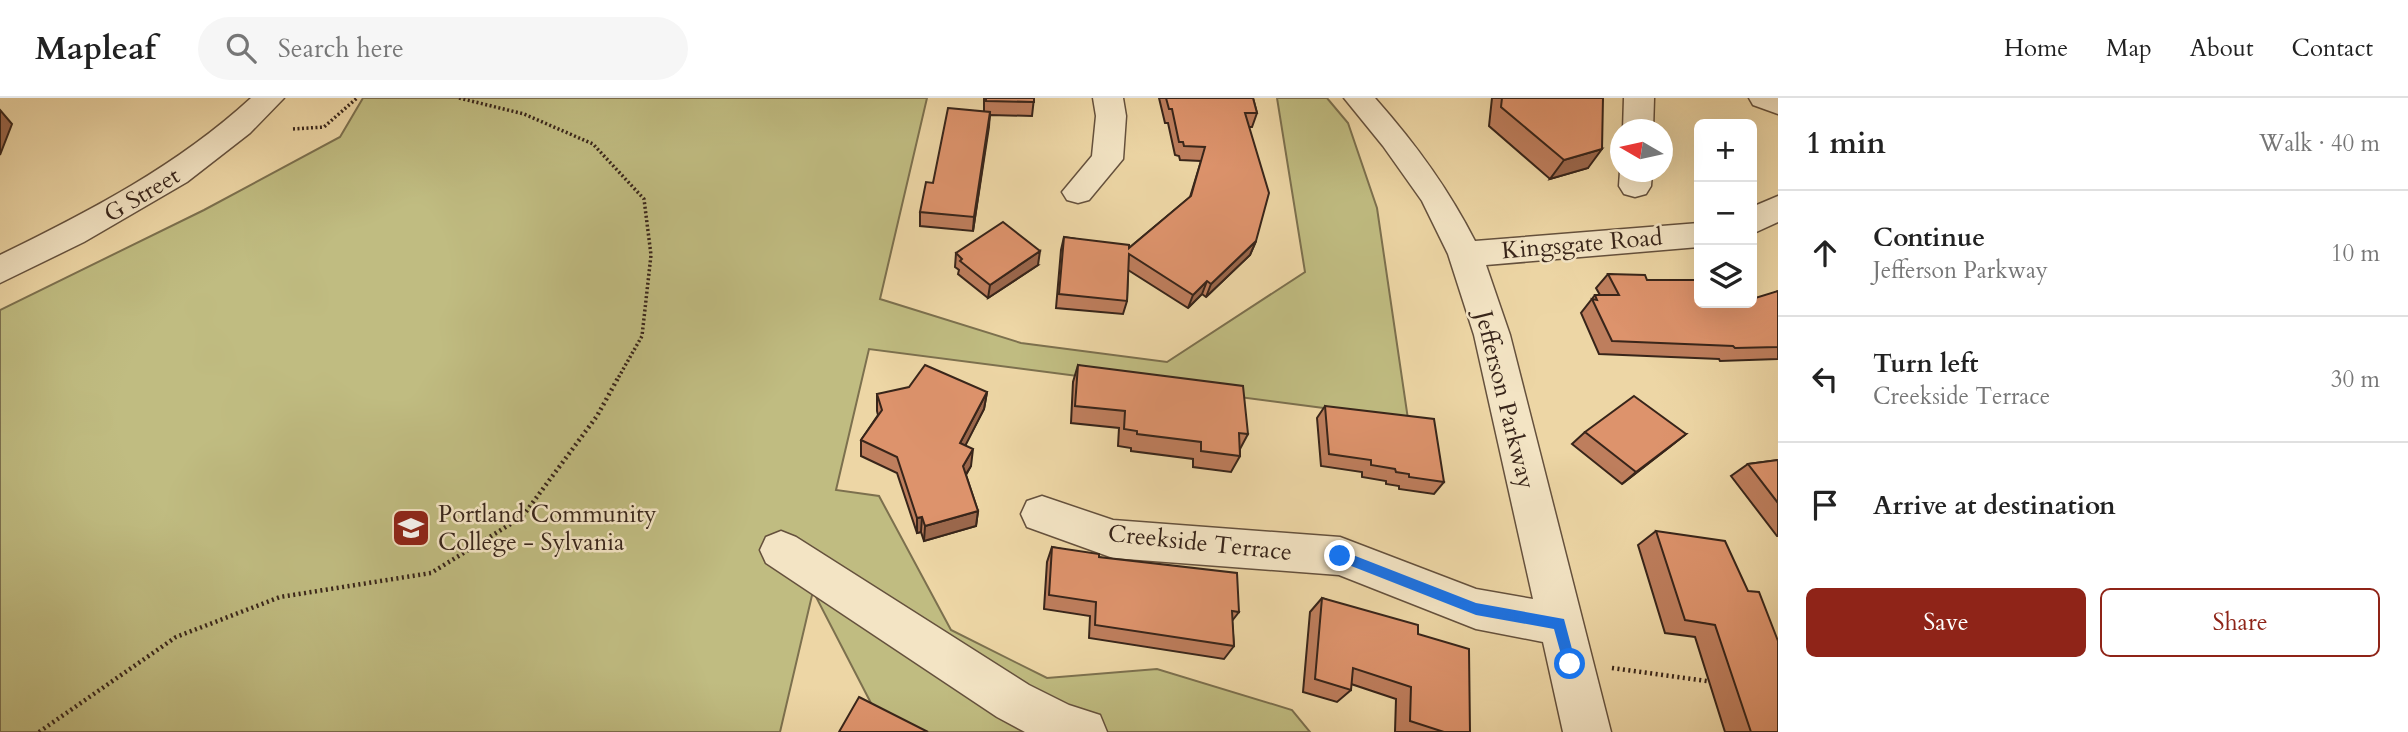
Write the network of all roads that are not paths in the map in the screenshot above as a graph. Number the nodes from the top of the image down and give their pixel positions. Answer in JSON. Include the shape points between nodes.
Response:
{"nodes":[{"id":1,"x":269,"y":98,"type":"edge"},
{"id":2,"x":1108,"y":98,"type":"edge"},
{"id":3,"x":1359,"y":98,"type":"edge"},
{"id":4,"x":1639,"y":98,"type":"edge"},
{"id":5,"x":1764,"y":98,"type":"edge"},
{"id":6,"x":1778,"y":104,"type":"edge"},
{"id":7,"x":1638,"y":119,"type":"edge"},
{"id":8,"x":1078,"y":192,"type":"dead end"},
{"id":9,"x":1778,"y":207,"type":"edge"},
{"id":10,"x":1757,"y":219,"type":"edge"},
{"id":11,"x":1694,"y":235,"type":"edge"},
{"id":12,"x":1465,"y":254,"type":"junction"},
{"id":13,"x":0,"y":271,"type":"edge"},
{"id":14,"x":1042,"y":514,"type":"dead end"},
{"id":15,"x":781,"y":550,"type":"dead end"},
{"id":16,"x":1559,"y":624,"type":"junction"},
{"id":17,"x":1083,"y":732,"type":"edge"},
{"id":18,"x":1587,"y":732,"type":"edge"}],
"edges":[{"from":1,"to":13,"type":"street","name":"G Street","via":[[201,159],[152,191]]},
{"from":2,"to":8,"type":"street","via":[[1107,159]]},
{"from":3,"to":12,"type":"street","name":"Jefferson Parkway","via":[[1436,197]]},
{"from":4,"to":7,"type":"street"},
{"from":5,"to":6,"type":"street"},
{"from":9,"to":10,"type":"street"},
{"from":11,"to":12,"type":"street","name":"Kingsgate Road"},
{"from":12,"to":16,"type":"street","name":"Jefferson Parkway","via":[[1492,335]]},
{"from":14,"to":16,"type":"street","name":"Creekside Terrace","via":[[1113,539],[1340,556],[1476,609]]},
{"from":15,"to":17,"type":"street","via":[[1013,701],[1063,727]]},
{"from":16,"to":18,"type":"street","name":"Jefferson Parkway"}]}
